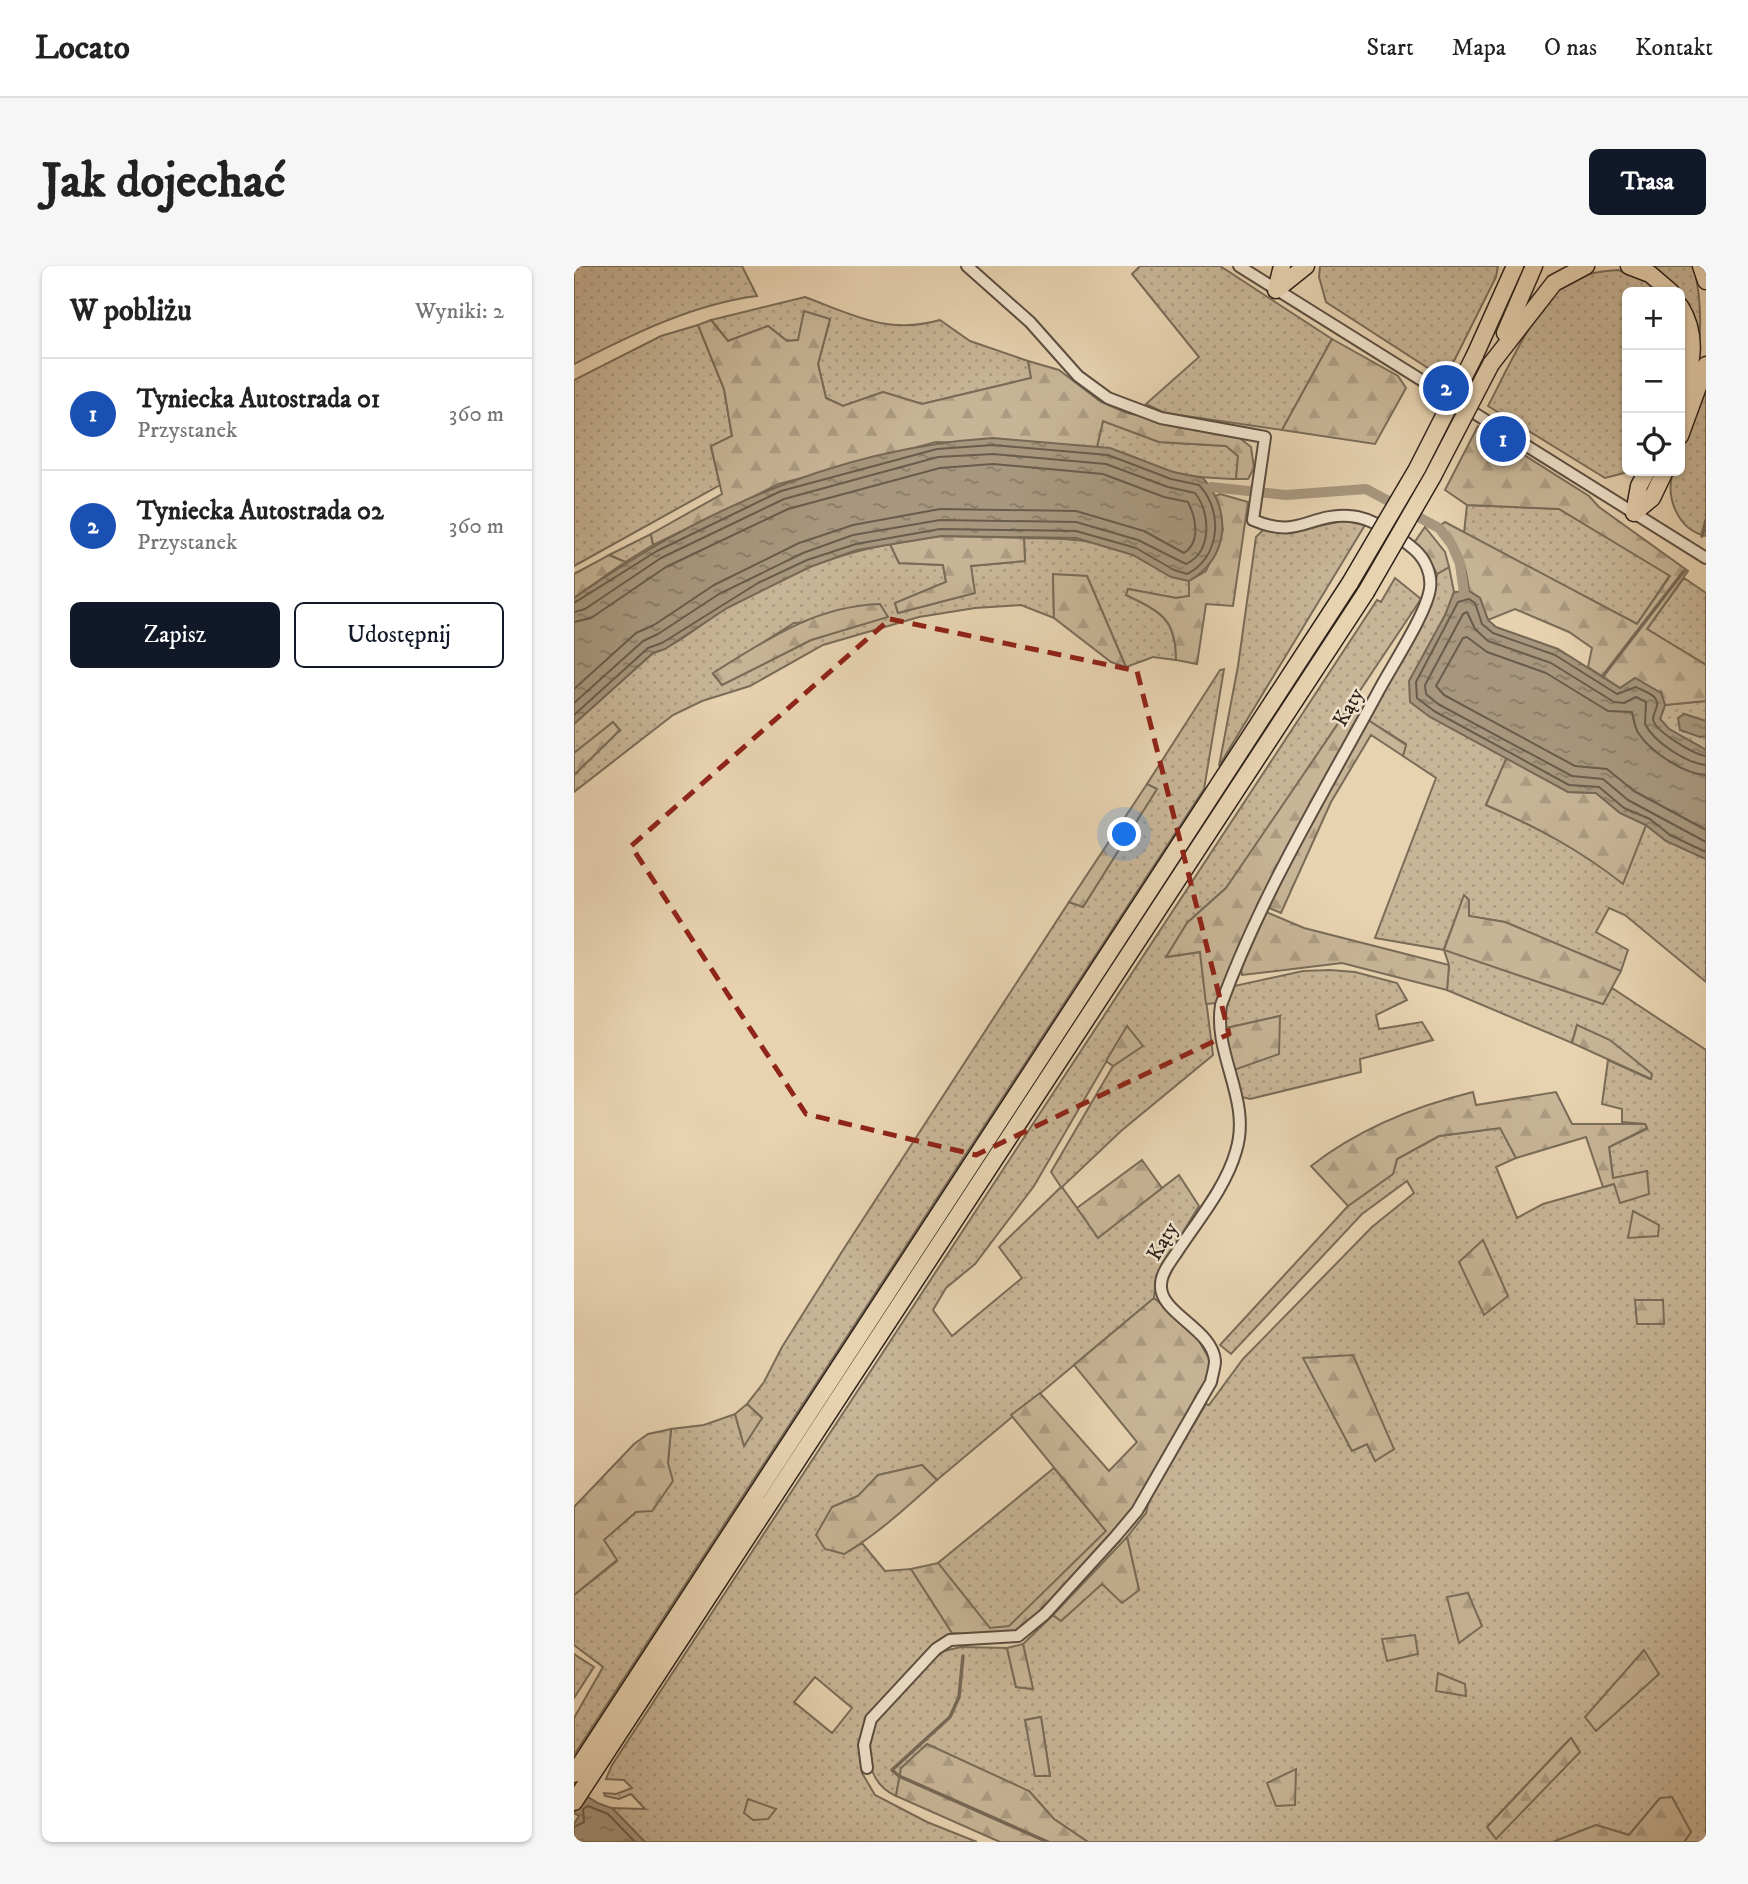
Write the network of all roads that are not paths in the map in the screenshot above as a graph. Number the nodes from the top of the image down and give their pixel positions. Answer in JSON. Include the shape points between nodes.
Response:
{"nodes":[{"id":1,"x":967,"y":266,"type":"edge"},
{"id":2,"x":1239,"y":266,"type":"edge"},
{"id":3,"x":1282,"y":266,"type":"edge"},
{"id":4,"x":1306,"y":266,"type":"edge"},
{"id":5,"x":1504,"y":266,"type":"edge"},
{"id":6,"x":1515,"y":266,"type":"edge"},
{"id":7,"x":1534,"y":266,"type":"edge"},
{"id":8,"x":1586,"y":266,"type":"edge"},
{"id":9,"x":1629,"y":266,"type":"edge"},
{"id":10,"x":1701,"y":266,"type":"edge"},
{"id":11,"x":1706,"y":281,"type":"edge"},
{"id":12,"x":1665,"y":287,"type":"edge"},
{"id":13,"x":1276,"y":290,"type":"junction"},
{"id":14,"x":1685,"y":320,"type":"edge"},
{"id":15,"x":1477,"y":350,"type":"junction"},
{"id":16,"x":1491,"y":364,"type":"junction"},
{"id":17,"x":1706,"y":365,"type":"edge"},
{"id":18,"x":1685,"y":386,"type":"edge"},
{"id":19,"x":1685,"y":422,"type":"edge"},
{"id":20,"x":1644,"y":476,"type":"edge"},
{"id":21,"x":1663,"y":476,"type":"edge"},
{"id":22,"x":1634,"y":513,"type":"junction"},
{"id":23,"x":1706,"y":558,"type":"edge"},
{"id":24,"x":595,"y":1757,"type":"junction"},
{"id":25,"x":867,"y":1768,"type":"dead end"},
{"id":26,"x":574,"y":1774,"type":"edge"},
{"id":27,"x":574,"y":1802,"type":"edge"}],
"edges":[{"from":1,"to":25,"type":"street","name":"Kąty","via":[[1030,322],[1079,376],[1108,398],[1161,418],[1265,437],[1252,520],[1288,529],[1339,516],[1358,517],[1418,552],[1428,570],[1430,588],[1288,855],[1221,1005],[1218,1024],[1237,1090],[1239,1142],[1223,1183],[1160,1286],[1165,1300],[1210,1346],[1215,1360],[1211,1382],[1137,1511],[1116,1536],[1045,1614],[1018,1636],[950,1640],[936,1649],[871,1719],[864,1745]]},
{"from":2,"to":13,"type":"street"},
{"from":3,"to":13,"type":"highway"},
{"from":4,"to":13,"type":"highway"},
{"from":5,"to":15,"type":"highway"},
{"from":6,"to":15,"type":"highway"},
{"from":7,"to":16,"type":"highway"},
{"from":8,"to":16,"type":"highway","via":[[1547,291]]},
{"from":9,"to":12,"type":"highway","via":[[1650,274]]},
{"from":10,"to":11,"type":"highway"},
{"from":13,"to":22,"type":"street"},
{"from":14,"to":18,"type":"highway","via":[[1692,356]]},
{"from":15,"to":24,"type":"highway","bridge":true,"via":[[1417,469],[1350,583]]},
{"from":16,"to":24,"type":"highway","bridge":true,"via":[[1366,592]]},
{"from":17,"to":19,"type":"highway"},
{"from":20,"to":22,"type":"highway"},
{"from":21,"to":22,"type":"highway","via":[[1652,498]]},
{"from":22,"to":23,"type":"street"},
{"from":24,"to":26,"type":"highway"},
{"from":24,"to":27,"type":"highway"}]}
